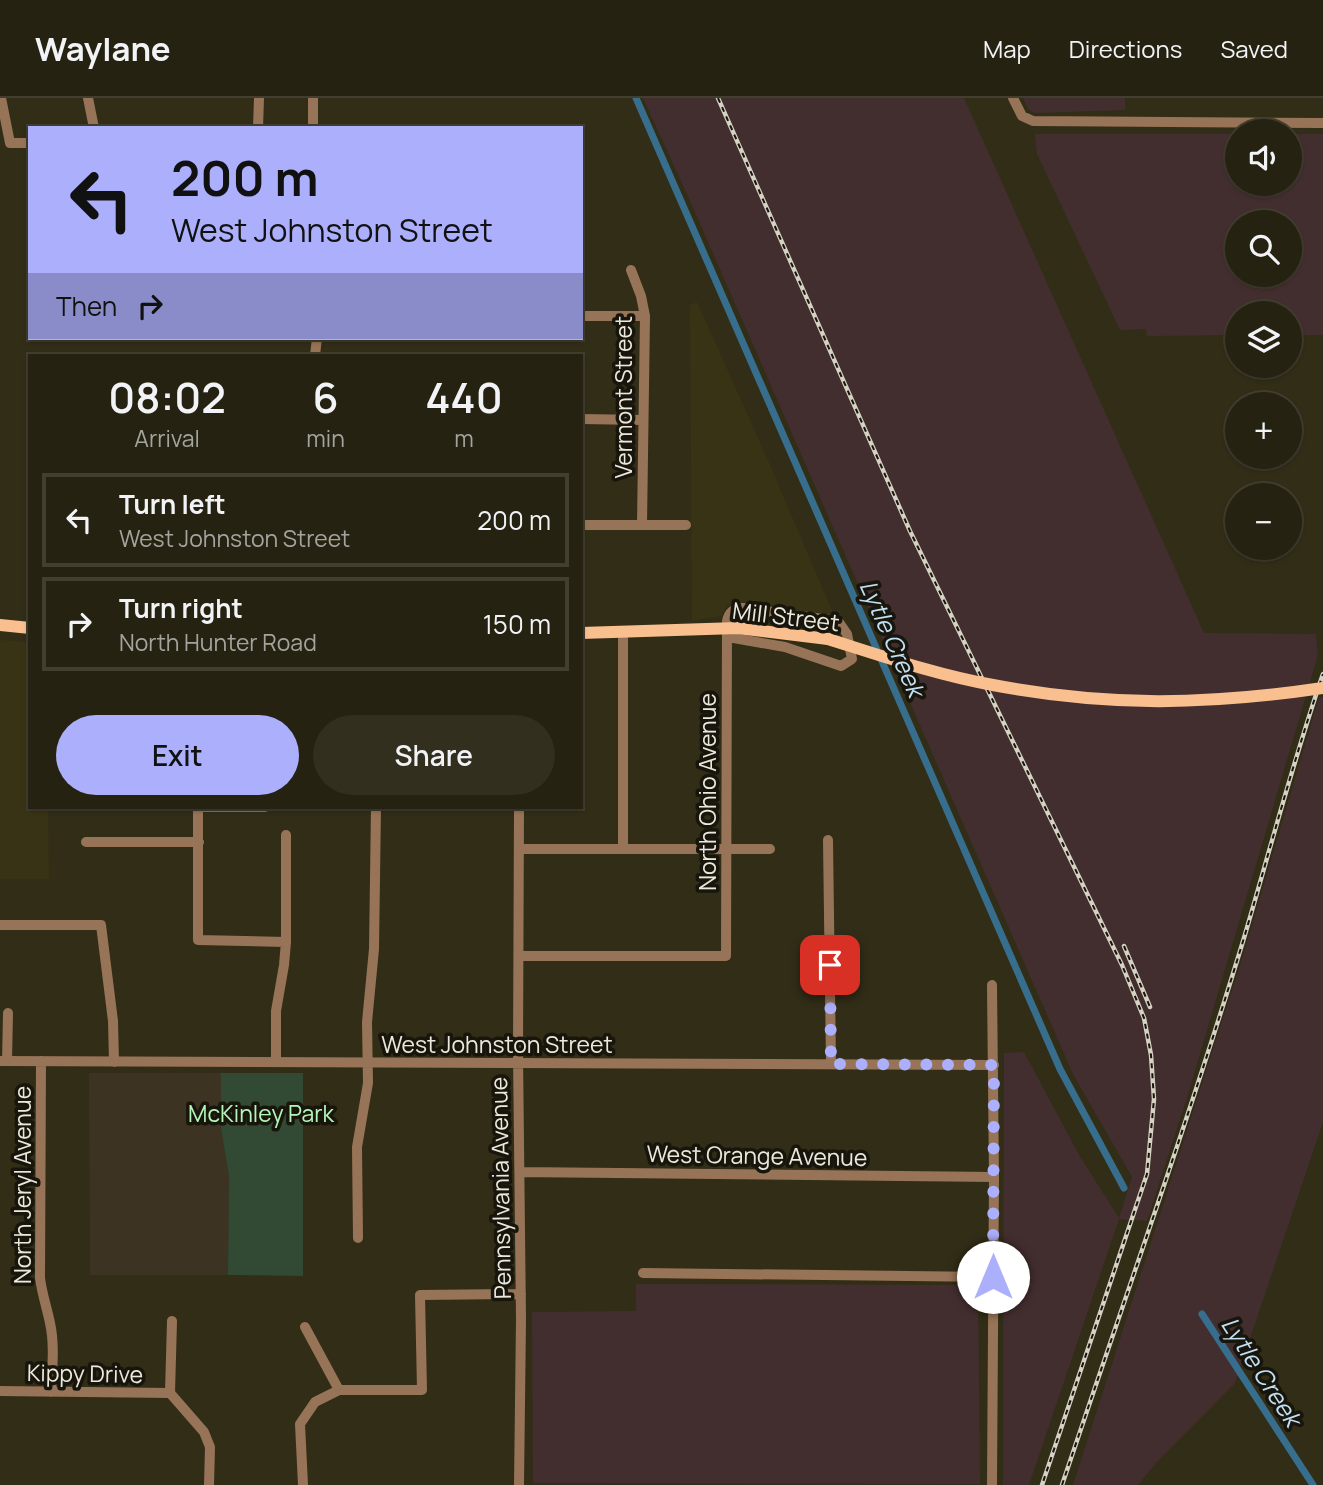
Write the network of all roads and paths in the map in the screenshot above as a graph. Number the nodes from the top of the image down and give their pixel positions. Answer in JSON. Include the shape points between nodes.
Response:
{"nodes":[{"id":1,"x":1,"y":98,"type":"edge"},
{"id":2,"x":88,"y":98,"type":"edge"},
{"id":3,"x":259,"y":98,"type":"edge"},
{"id":4,"x":313,"y":98,"type":"edge"},
{"id":5,"x":1013,"y":98,"type":"edge"},
{"id":6,"x":1323,"y":123,"type":"edge"},
{"id":7,"x":94,"y":126,"type":"edge"},
{"id":8,"x":258,"y":126,"type":"edge"},
{"id":9,"x":313,"y":126,"type":"edge"},
{"id":10,"x":28,"y":143,"type":"edge"},
{"id":11,"x":631,"y":270,"type":"dead end"},
{"id":12,"x":583,"y":316,"type":"edge"},
{"id":13,"x":645,"y":316,"type":"junction"},
{"id":14,"x":583,"y":419,"type":"edge"},
{"id":15,"x":643,"y":420,"type":"junction"},
{"id":16,"x":583,"y":525,"type":"edge"},
{"id":17,"x":642,"y":525,"type":"junction"},
{"id":18,"x":686,"y":525,"type":"dead end"},
{"id":19,"x":0,"y":625,"type":"edge"},
{"id":20,"x":28,"y":628,"type":"edge"},
{"id":21,"x":623,"y":632,"type":"junction"},
{"id":22,"x":728,"y":632,"type":"junction"},
{"id":23,"x":583,"y":633,"type":"edge"},
{"id":24,"x":1323,"y":688,"type":"edge"},
{"id":25,"x":198,"y":809,"type":"edge"},
{"id":26,"x":376,"y":809,"type":"edge"},
{"id":27,"x":519,"y":809,"type":"edge"},
{"id":28,"x":286,"y":835,"type":"dead end"},
{"id":29,"x":828,"y":840,"type":"dead end"},
{"id":30,"x":86,"y":842,"type":"dead end"},
{"id":31,"x":199,"y":842,"type":"junction"},
{"id":32,"x":520,"y":849,"type":"junction"},
{"id":33,"x":623,"y":849,"type":"junction"},
{"id":34,"x":726,"y":849,"type":"junction"},
{"id":35,"x":770,"y":849,"type":"dead end"},
{"id":36,"x":0,"y":925,"type":"edge"},
{"id":37,"x":286,"y":942,"type":"junction"},
{"id":38,"x":519,"y":956,"type":"junction"},
{"id":39,"x":992,"y":985,"type":"dead end"},
{"id":40,"x":8,"y":1013,"type":"dead end"},
{"id":41,"x":3,"y":1061,"type":"edge"},
{"id":42,"x":41,"y":1061,"type":"junction"},
{"id":43,"x":114,"y":1062,"type":"junction"},
{"id":44,"x":276,"y":1062,"type":"junction"},
{"id":45,"x":367,"y":1063,"type":"junction"},
{"id":46,"x":518,"y":1063,"type":"junction"},
{"id":47,"x":831,"y":1064,"type":"junction"},
{"id":48,"x":994,"y":1065,"type":"junction"},
{"id":49,"x":520,"y":1172,"type":"junction"},
{"id":50,"x":994,"y":1177,"type":"junction"},
{"id":51,"x":358,"y":1238,"type":"dead end"},
{"id":52,"x":643,"y":1273,"type":"dead end"},
{"id":53,"x":993,"y":1277,"type":"junction"},
{"id":54,"x":521,"y":1294,"type":"junction"},
{"id":55,"x":172,"y":1321,"type":"dead end"},
{"id":56,"x":305,"y":1327,"type":"dead end"},
{"id":57,"x":339,"y":1390,"type":"junction"},
{"id":58,"x":0,"y":1391,"type":"edge"},
{"id":59,"x":51,"y":1392,"type":"junction"},
{"id":60,"x":170,"y":1393,"type":"junction"},
{"id":61,"x":209,"y":1485,"type":"edge"},
{"id":62,"x":303,"y":1485,"type":"edge"},
{"id":63,"x":519,"y":1485,"type":"edge"},
{"id":64,"x":992,"y":1485,"type":"edge"}],
"edges":[{"from":1,"to":10,"type":"street","via":[[10,143]]},
{"from":2,"to":7,"type":"street"},
{"from":3,"to":8,"type":"street"},
{"from":4,"to":9,"type":"street"},
{"from":5,"to":6,"type":"street","via":[[1022,116],[1032,121]]},
{"from":11,"to":13,"type":"street","name":"Vermont Street"},
{"from":12,"to":13,"type":"street"},
{"from":13,"to":15,"type":"street","name":"Vermont Street"},
{"from":14,"to":15,"type":"street"},
{"from":15,"to":17,"type":"street","name":"Vermont Street"},
{"from":16,"to":17,"type":"street"},
{"from":17,"to":18,"type":"street"},
{"from":19,"to":20,"type":"main road"},
{"from":21,"to":22,"type":"main road","name":"Mill Street"},
{"from":21,"to":23,"type":"main road","name":"Mill Street"},
{"from":21,"to":33,"type":"street"},
{"from":22,"to":22,"type":"street","via":[[728,616],[738,608],[838,621],[847,634],[852,659],[841,666]]},
{"from":22,"to":24,"type":"main road","name":"Mill Street","bridge":true,"via":[[828,639],[990,685],[1106,701],[1219,701]]},
{"from":22,"to":34,"type":"street","name":"North Ohio Avenue"},
{"from":25,"to":31,"type":"street"},
{"from":26,"to":45,"type":"street"},
{"from":27,"to":32,"type":"street","name":"Pennsylvania Avenue"},
{"from":28,"to":37,"type":"street"},
{"from":29,"to":47,"type":"street"},
{"from":30,"to":31,"type":"street"},
{"from":31,"to":37,"type":"street","via":[[198,940]]},
{"from":32,"to":33,"type":"street"},
{"from":32,"to":38,"type":"street","name":"Pennsylvania Avenue"},
{"from":33,"to":34,"type":"street"},
{"from":34,"to":35,"type":"street"},
{"from":34,"to":38,"type":"street","name":"North Ohio Avenue","via":[[726,956]]},
{"from":36,"to":43,"type":"street","via":[[101,925]]},
{"from":37,"to":44,"type":"street","via":[[276,1011]]},
{"from":38,"to":46,"type":"street","name":"Pennsylvania Avenue"},
{"from":39,"to":48,"type":"street"},
{"from":40,"to":41,"type":"street"},
{"from":41,"to":42,"type":"street","name":"West Johnston Street"},
{"from":42,"to":43,"type":"street","name":"West Johnston Street"},
{"from":42,"to":59,"type":"street","name":"North Jeryl Avenue","via":[[40,1278],[53,1350]]},
{"from":43,"to":44,"type":"street","name":"West Johnston Street"},
{"from":44,"to":45,"type":"street","name":"West Johnston Street"},
{"from":45,"to":46,"type":"street","name":"West Johnston Street"},
{"from":45,"to":51,"type":"street","via":[[367,1097],[357,1147]]},
{"from":46,"to":47,"type":"street","name":"West Johnston Street"},
{"from":46,"to":49,"type":"street","name":"Pennsylvania Avenue"},
{"from":47,"to":48,"type":"street","name":"West Johnston Street"},
{"from":48,"to":50,"type":"street"},
{"from":49,"to":50,"type":"street","name":"West Orange Avenue"},
{"from":49,"to":54,"type":"street","name":"Pennsylvania Avenue"},
{"from":50,"to":53,"type":"street"},
{"from":52,"to":53,"type":"street"},
{"from":53,"to":64,"type":"street"},
{"from":54,"to":57,"type":"street","via":[[420,1295],[422,1390]]},
{"from":54,"to":63,"type":"street","name":"Pennsylvania Avenue"},
{"from":55,"to":60,"type":"street"},
{"from":56,"to":57,"type":"street"},
{"from":57,"to":62,"type":"street","via":[[315,1402],[300,1424]]},
{"from":58,"to":59,"type":"street","name":"Kippy Drive"},
{"from":59,"to":60,"type":"street","name":"Kippy Drive"},
{"from":60,"to":61,"type":"street","via":[[204,1432],[210,1447]]}]}
